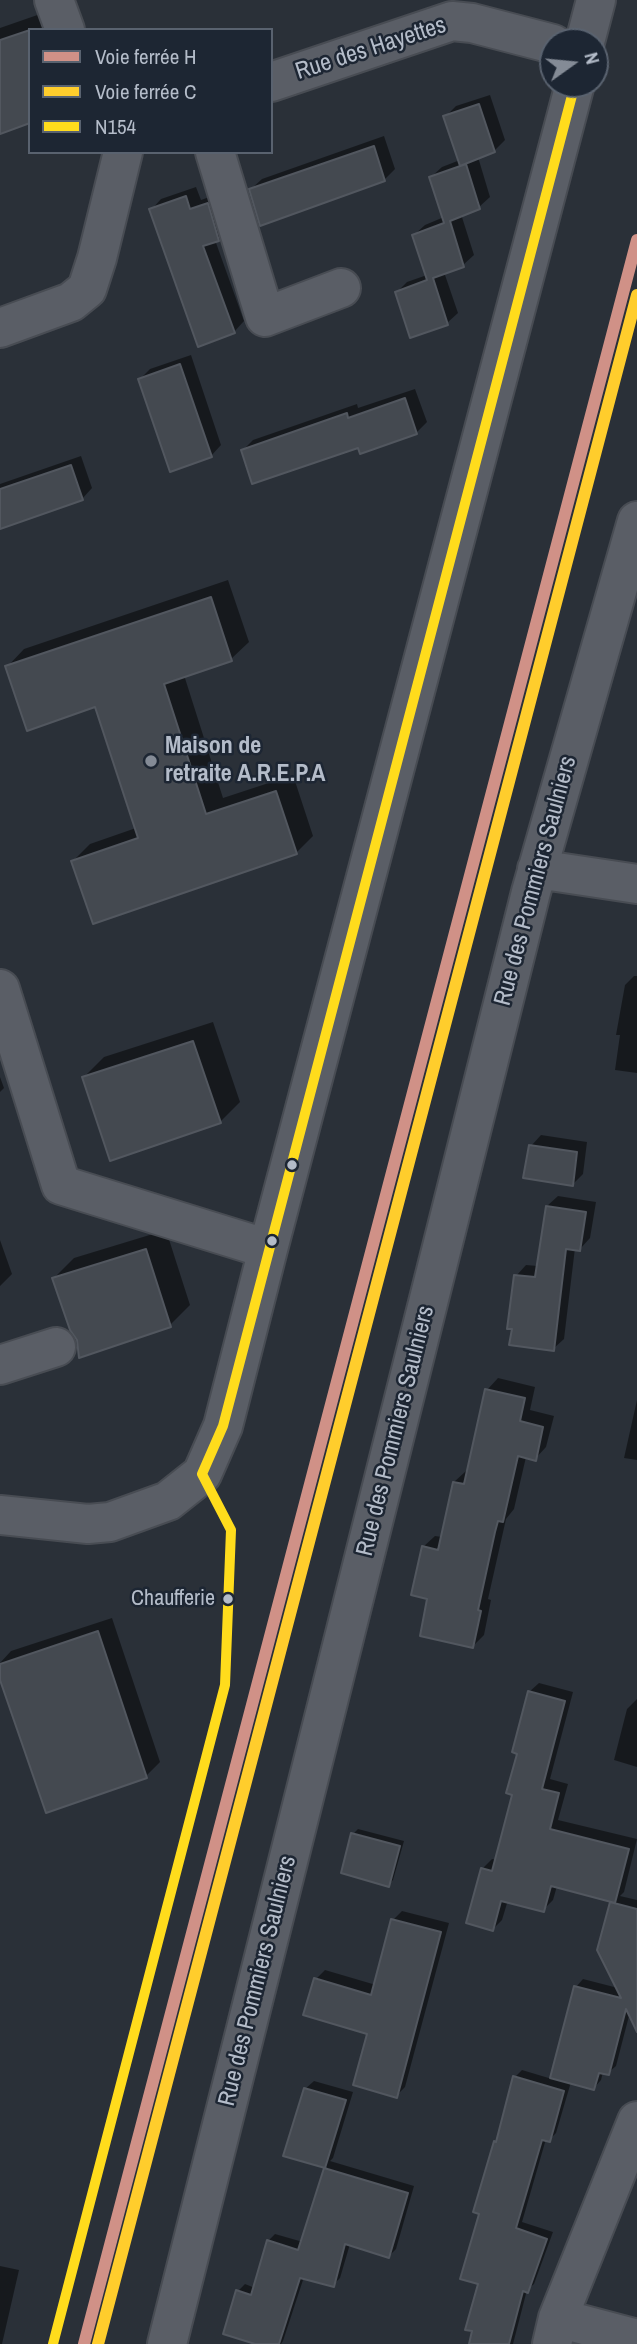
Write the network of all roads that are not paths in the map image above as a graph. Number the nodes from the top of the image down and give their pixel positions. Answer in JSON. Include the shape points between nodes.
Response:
{"nodes":[{"id":1,"x":54,"y":0,"type":"edge"},
{"id":2,"x":596,"y":0,"type":"edge"},
{"id":3,"x":449,"y":11,"type":"edge"},
{"id":4,"x":64,"y":28,"type":"edge"},
{"id":5,"x":589,"y":28,"type":"edge"},
{"id":6,"x":539,"y":40,"type":"edge"},
{"id":7,"x":273,"y":81,"type":"edge"},
{"id":8,"x":571,"y":98,"type":"edge"},
{"id":9,"x":121,"y":154,"type":"edge"},
{"id":10,"x":216,"y":154,"type":"edge"},
{"id":11,"x":341,"y":288,"type":"dead end"},
{"id":12,"x":0,"y":328,"type":"edge"},
{"id":13,"x":637,"y":521,"type":"edge"},
{"id":14,"x":537,"y":869,"type":"junction"},
{"id":15,"x":637,"y":884,"type":"edge"},
{"id":16,"x":0,"y":989,"type":"edge"},
{"id":17,"x":268,"y":1249,"type":"junction"},
{"id":18,"x":56,"y":1347,"type":"dead end"},
{"id":19,"x":0,"y":1365,"type":"edge"},
{"id":20,"x":0,"y":1515,"type":"edge"},
{"id":21,"x":637,"y":2121,"type":"edge"},
{"id":22,"x":555,"y":2331,"type":"edge"},
{"id":23,"x":637,"y":2339,"type":"edge"},
{"id":24,"x":167,"y":2344,"type":"edge"}],
"edges":[{"from":1,"to":4,"type":"street"},
{"from":2,"to":5,"type":"street"},
{"from":3,"to":6,"type":"street","name":"Rue des Hayettes","via":[[472,23]]},
{"from":3,"to":7,"type":"street","name":"Rue des Hayettes"},
{"from":8,"to":17,"type":"street"},
{"from":9,"to":12,"type":"street","via":[[88,289],[71,302]]},
{"from":10,"to":11,"type":"street","via":[[265,317]]},
{"from":13,"to":14,"type":"street","name":"Rue des Pommiers Saulniers"},
{"from":14,"to":15,"type":"street"},
{"from":14,"to":24,"type":"street","name":"Rue des Pommiers Saulniers"},
{"from":16,"to":17,"type":"street","via":[[61,1185]]},
{"from":17,"to":20,"type":"street","via":[[223,1426],[202,1474],[168,1501],[110,1522]]},
{"from":18,"to":19,"type":"street"},
{"from":21,"to":22,"type":"street"},
{"from":22,"to":23,"type":"street"}]}
